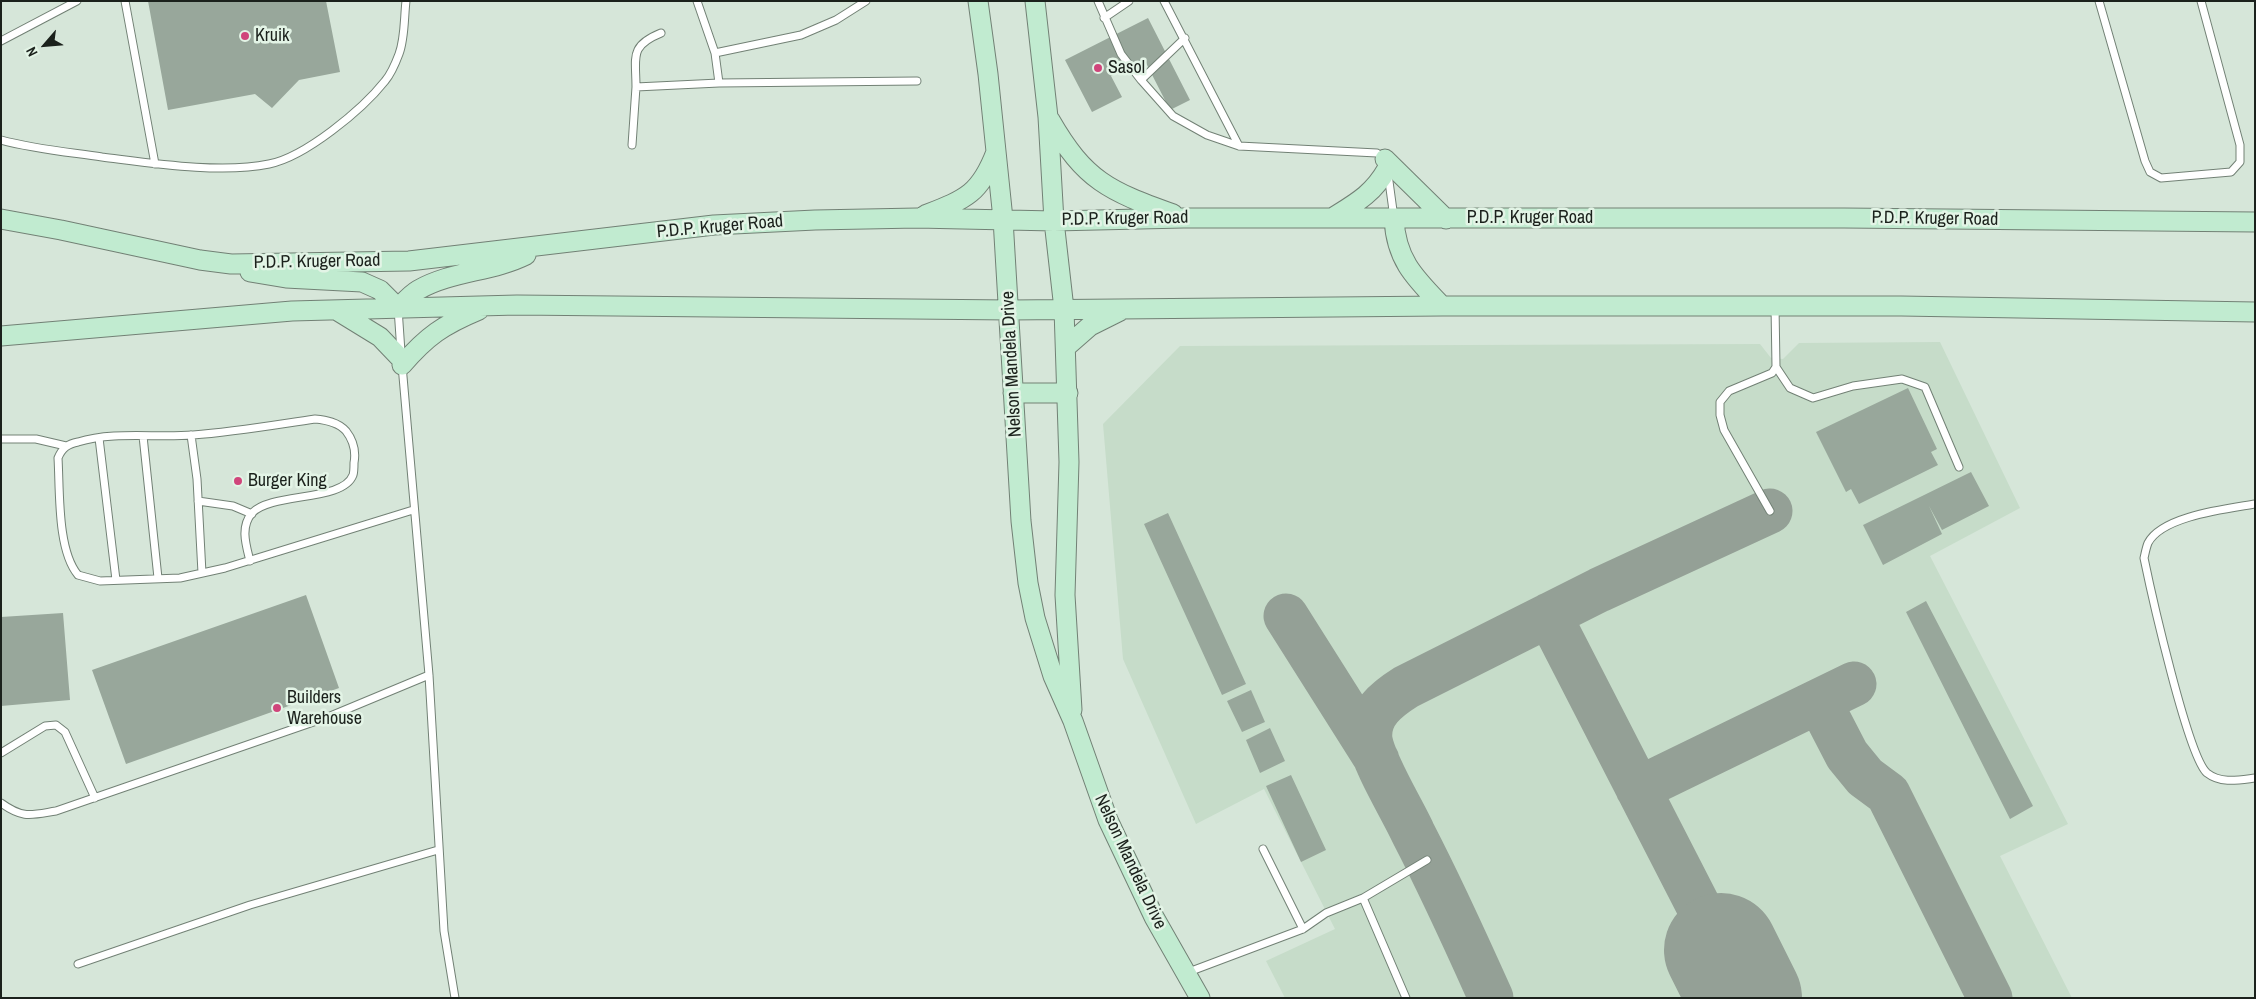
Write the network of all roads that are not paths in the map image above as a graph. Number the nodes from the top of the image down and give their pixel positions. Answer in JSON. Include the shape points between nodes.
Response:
{"nodes":[{"id":1,"x":77,"y":1,"type":"edge"},
{"id":2,"x":125,"y":1,"type":"edge"},
{"id":3,"x":406,"y":1,"type":"edge"},
{"id":4,"x":697,"y":1,"type":"edge"},
{"id":5,"x":866,"y":1,"type":"edge"},
{"id":6,"x":978,"y":1,"type":"edge"},
{"id":7,"x":1035,"y":1,"type":"edge"},
{"id":8,"x":1098,"y":1,"type":"edge"},
{"id":9,"x":1129,"y":1,"type":"edge"},
{"id":10,"x":1164,"y":1,"type":"edge"},
{"id":11,"x":2099,"y":1,"type":"edge"},
{"id":12,"x":2201,"y":1,"type":"edge"},
{"id":13,"x":1104,"y":18,"type":"junction"},
{"id":14,"x":661,"y":33,"type":"dead end"},
{"id":15,"x":1184,"y":38,"type":"junction"},
{"id":16,"x":1,"y":40,"type":"edge"},
{"id":17,"x":715,"y":53,"type":"junction"},
{"id":18,"x":1140,"y":80,"type":"junction"},
{"id":19,"x":917,"y":82,"type":"dead end"},
{"id":20,"x":718,"y":83,"type":"junction"},
{"id":21,"x":636,"y":87,"type":"junction"},
{"id":22,"x":1048,"y":117,"type":"junction"},
{"id":23,"x":1,"y":140,"type":"edge"},
{"id":24,"x":632,"y":145,"type":"dead end"},
{"id":25,"x":1239,"y":146,"type":"junction"},
{"id":26,"x":996,"y":151,"type":"junction"},
{"id":27,"x":155,"y":164,"type":"junction"},
{"id":28,"x":1386,"y":164,"type":"junction"},
{"id":29,"x":917,"y":218,"type":"junction"},
{"id":30,"x":1183,"y":218,"type":"junction"},
{"id":31,"x":1332,"y":218,"type":"junction"},
{"id":32,"x":1,"y":219,"type":"edge"},
{"id":33,"x":1003,"y":219,"type":"junction"},
{"id":34,"x":1394,"y":219,"type":"junction"},
{"id":35,"x":1446,"y":219,"type":"junction"},
{"id":36,"x":1054,"y":221,"type":"junction"},
{"id":37,"x":2255,"y":222,"type":"edge"},
{"id":38,"x":538,"y":246,"type":"junction"},
{"id":39,"x":231,"y":264,"type":"junction"},
{"id":40,"x":489,"y":306,"type":"junction"},
{"id":41,"x":1442,"y":306,"type":"junction"},
{"id":42,"x":1775,"y":306,"type":"junction"},
{"id":43,"x":398,"y":308,"type":"junction"},
{"id":44,"x":1126,"y":308,"type":"junction"},
{"id":45,"x":1064,"y":309,"type":"junction"},
{"id":46,"x":336,"y":310,"type":"junction"},
{"id":47,"x":1010,"y":310,"type":"junction"},
{"id":48,"x":2255,"y":312,"type":"edge"},
{"id":49,"x":1,"y":336,"type":"edge"},
{"id":50,"x":1066,"y":347,"type":"junction"},
{"id":51,"x":402,"y":363,"type":"junction"},
{"id":52,"x":1776,"y":367,"type":"junction"},
{"id":53,"x":1013,"y":393,"type":"junction"},
{"id":54,"x":1068,"y":393,"type":"junction"},
{"id":55,"x":143,"y":436,"type":"junction"},
{"id":56,"x":191,"y":436,"type":"junction"},
{"id":57,"x":99,"y":438,"type":"junction"},
{"id":58,"x":1,"y":439,"type":"edge"},
{"id":59,"x":66,"y":446,"type":"junction"},
{"id":60,"x":1958,"y":467,"type":"dead end"},
{"id":61,"x":198,"y":501,"type":"junction"},
{"id":62,"x":2255,"y":504,"type":"edge"},
{"id":63,"x":413,"y":510,"type":"junction"},
{"id":64,"x":1770,"y":511,"type":"dead end"},
{"id":65,"x":252,"y":514,"type":"junction"},
{"id":66,"x":250,"y":561,"type":"junction"},
{"id":67,"x":202,"y":573,"type":"junction"},
{"id":68,"x":158,"y":578,"type":"junction"},
{"id":69,"x":116,"y":580,"type":"junction"},
{"id":70,"x":429,"y":675,"type":"junction"},
{"id":71,"x":1073,"y":721,"type":"junction"},
{"id":72,"x":1,"y":753,"type":"edge"},
{"id":73,"x":2255,"y":778,"type":"edge"},
{"id":74,"x":95,"y":798,"type":"junction"},
{"id":75,"x":1,"y":803,"type":"edge"},
{"id":76,"x":1263,"y":849,"type":"dead end"},
{"id":77,"x":438,"y":850,"type":"junction"},
{"id":78,"x":1427,"y":860,"type":"dead end"},
{"id":79,"x":1363,"y":898,"type":"junction"},
{"id":80,"x":1303,"y":929,"type":"junction"},
{"id":81,"x":78,"y":964,"type":"dead end"},
{"id":82,"x":1186,"y":974,"type":"junction"},
{"id":83,"x":455,"y":998,"type":"edge"},
{"id":84,"x":1200,"y":998,"type":"edge"},
{"id":85,"x":1406,"y":998,"type":"edge"}],
"edges":[{"from":1,"to":16,"type":"lane"},
{"from":2,"to":27,"type":"lane"},
{"from":3,"to":27,"type":"lane","via":[[400,53],[386,80],[356,110],[307,148],[287,159],[236,168]]},
{"from":4,"to":17,"type":"lane"},
{"from":5,"to":17,"type":"lane","via":[[836,20],[801,35]]},
{"from":6,"to":26,"type":"street","name":"Nelson Mandela Drive"},
{"from":7,"to":22,"type":"street","name":"Nelson Mandela Drive"},
{"from":8,"to":13,"type":"lane"},
{"from":9,"to":13,"type":"lane"},
{"from":10,"to":15,"type":"lane"},
{"from":11,"to":12,"type":"lane","via":[[2145,161],[2150,172],[2161,178],[2231,172],[2240,162],[2240,144]]},
{"from":13,"to":18,"type":"lane","via":[[1121,54]]},
{"from":14,"to":21,"type":"lane","via":[[639,46]]},
{"from":15,"to":18,"type":"lane"},
{"from":15,"to":25,"type":"lane"},
{"from":17,"to":20,"type":"lane"},
{"from":18,"to":25,"type":"lane","via":[[1173,116],[1207,135]]},
{"from":19,"to":20,"type":"lane"},
{"from":20,"to":21,"type":"lane"},
{"from":21,"to":24,"type":"lane"},
{"from":22,"to":30,"type":"street","via":[[1069,151],[1099,181],[1120,194]]},
{"from":22,"to":36,"type":"street","name":"Nelson Mandela Drive"},
{"from":23,"to":27,"type":"lane","via":[[34,148]]},
{"from":25,"to":28,"type":"lane","via":[[1376,152]]},
{"from":26,"to":29,"type":"street","via":[[989,169],[974,191],[951,205]]},
{"from":26,"to":33,"type":"street","name":"Nelson Mandela Drive"},
{"from":28,"to":31,"type":"street","via":[[1371,193]]},
{"from":28,"to":34,"type":"lane"},
{"from":28,"to":35,"type":"street"},
{"from":29,"to":33,"type":"street","name":"P.D.P. Kruger Road"},
{"from":29,"to":38,"type":"street","name":"P.D.P. Kruger Road","via":[[714,225]]},
{"from":30,"to":31,"type":"street","name":"P.D.P. Kruger Road"},
{"from":30,"to":36,"type":"street","name":"P.D.P. Kruger Road"},
{"from":31,"to":34,"type":"street","name":"P.D.P. Kruger Road"},
{"from":32,"to":39,"type":"street","name":"P.D.P. Kruger Road"},
{"from":33,"to":36,"type":"street","name":"P.D.P. Kruger Road"},
{"from":33,"to":47,"type":"street","name":"Nelson Mandela Drive"},
{"from":34,"to":35,"type":"street","name":"P.D.P. Kruger Road"},
{"from":34,"to":41,"type":"street","via":[[1402,257]]},
{"from":35,"to":37,"type":"street","name":"P.D.P. Kruger Road"},
{"from":36,"to":45,"type":"street","name":"Nelson Mandela Drive"},
{"from":38,"to":39,"type":"street","name":"P.D.P. Kruger Road","via":[[409,261]]},
{"from":38,"to":43,"type":"street","via":[[514,260],[460,274],[419,290]]},
{"from":39,"to":43,"type":"street","via":[[263,275],[362,282],[380,290]]},
{"from":40,"to":43,"type":"street"},
{"from":40,"to":47,"type":"street"},
{"from":40,"to":51,"type":"street","via":[[433,333]]},
{"from":41,"to":42,"type":"street"},
{"from":41,"to":44,"type":"street"},
{"from":42,"to":48,"type":"street"},
{"from":42,"to":52,"type":"lane"},
{"from":43,"to":46,"type":"street"},
{"from":43,"to":51,"type":"lane"},
{"from":44,"to":45,"type":"street"},
{"from":44,"to":50,"type":"street","via":[[1090,326]]},
{"from":45,"to":47,"type":"street"},
{"from":45,"to":50,"type":"street","name":"Nelson Mandela Drive"},
{"from":46,"to":49,"type":"street"},
{"from":46,"to":51,"type":"street","via":[[380,337]]},
{"from":47,"to":53,"type":"street","name":"Nelson Mandela Drive"},
{"from":50,"to":54,"type":"street","name":"Nelson Mandela Drive"},
{"from":51,"to":63,"type":"lane"},
{"from":52,"to":60,"type":"lane","via":[[1790,388],[1813,398],[1853,386],[1902,379],[1925,387]]},
{"from":52,"to":64,"type":"lane","via":[[1772,373],[1729,391],[1720,402],[1724,430]]},
{"from":53,"to":54,"type":"street"},
{"from":53,"to":71,"type":"street","name":"Nelson Mandela Drive","via":[[1028,584],[1053,676]]},
{"from":54,"to":71,"type":"street","name":"Nelson Mandela Drive","via":[[1065,594]]},
{"from":55,"to":56,"type":"lane"},
{"from":55,"to":57,"type":"lane"},
{"from":55,"to":68,"type":"lane"},
{"from":56,"to":61,"type":"lane"},
{"from":56,"to":65,"type":"lane","via":[[314,419],[330,421],[348,434],[355,459],[353,475],[348,482],[316,495],[261,506]]},
{"from":57,"to":59,"type":"lane"},
{"from":57,"to":69,"type":"lane"},
{"from":58,"to":59,"type":"lane","via":[[36,439]]},
{"from":59,"to":69,"type":"lane","via":[[58,458],[62,524],[68,559],[78,575]]},
{"from":61,"to":65,"type":"lane","via":[[234,506]]},
{"from":61,"to":67,"type":"lane"},
{"from":62,"to":73,"type":"lane","via":[[2168,524],[2148,544],[2144,558],[2197,758],[2206,772],[2220,779]]},
{"from":63,"to":66,"type":"lane"},
{"from":63,"to":70,"type":"lane"},
{"from":65,"to":66,"type":"lane","via":[[244,534]]},
{"from":66,"to":67,"type":"lane"},
{"from":67,"to":68,"type":"lane"},
{"from":68,"to":69,"type":"lane"},
{"from":70,"to":74,"type":"lane","via":[[328,717]]},
{"from":70,"to":77,"type":"lane"},
{"from":71,"to":82,"type":"street","name":"Nelson Mandela Drive","via":[[1108,820],[1154,917]]},
{"from":72,"to":74,"type":"lane","via":[[45,726],[56,725],[65,732]]},
{"from":74,"to":75,"type":"lane","via":[[56,811],[26,816]]},
{"from":76,"to":80,"type":"lane"},
{"from":77,"to":81,"type":"lane","via":[[250,905]]},
{"from":77,"to":83,"type":"lane","via":[[444,931]]},
{"from":78,"to":79,"type":"lane"},
{"from":79,"to":80,"type":"lane","via":[[1326,913]]},
{"from":79,"to":85,"type":"lane"},
{"from":80,"to":82,"type":"lane"},
{"from":82,"to":84,"type":"street","name":"Nelson Mandela Drive"}]}
